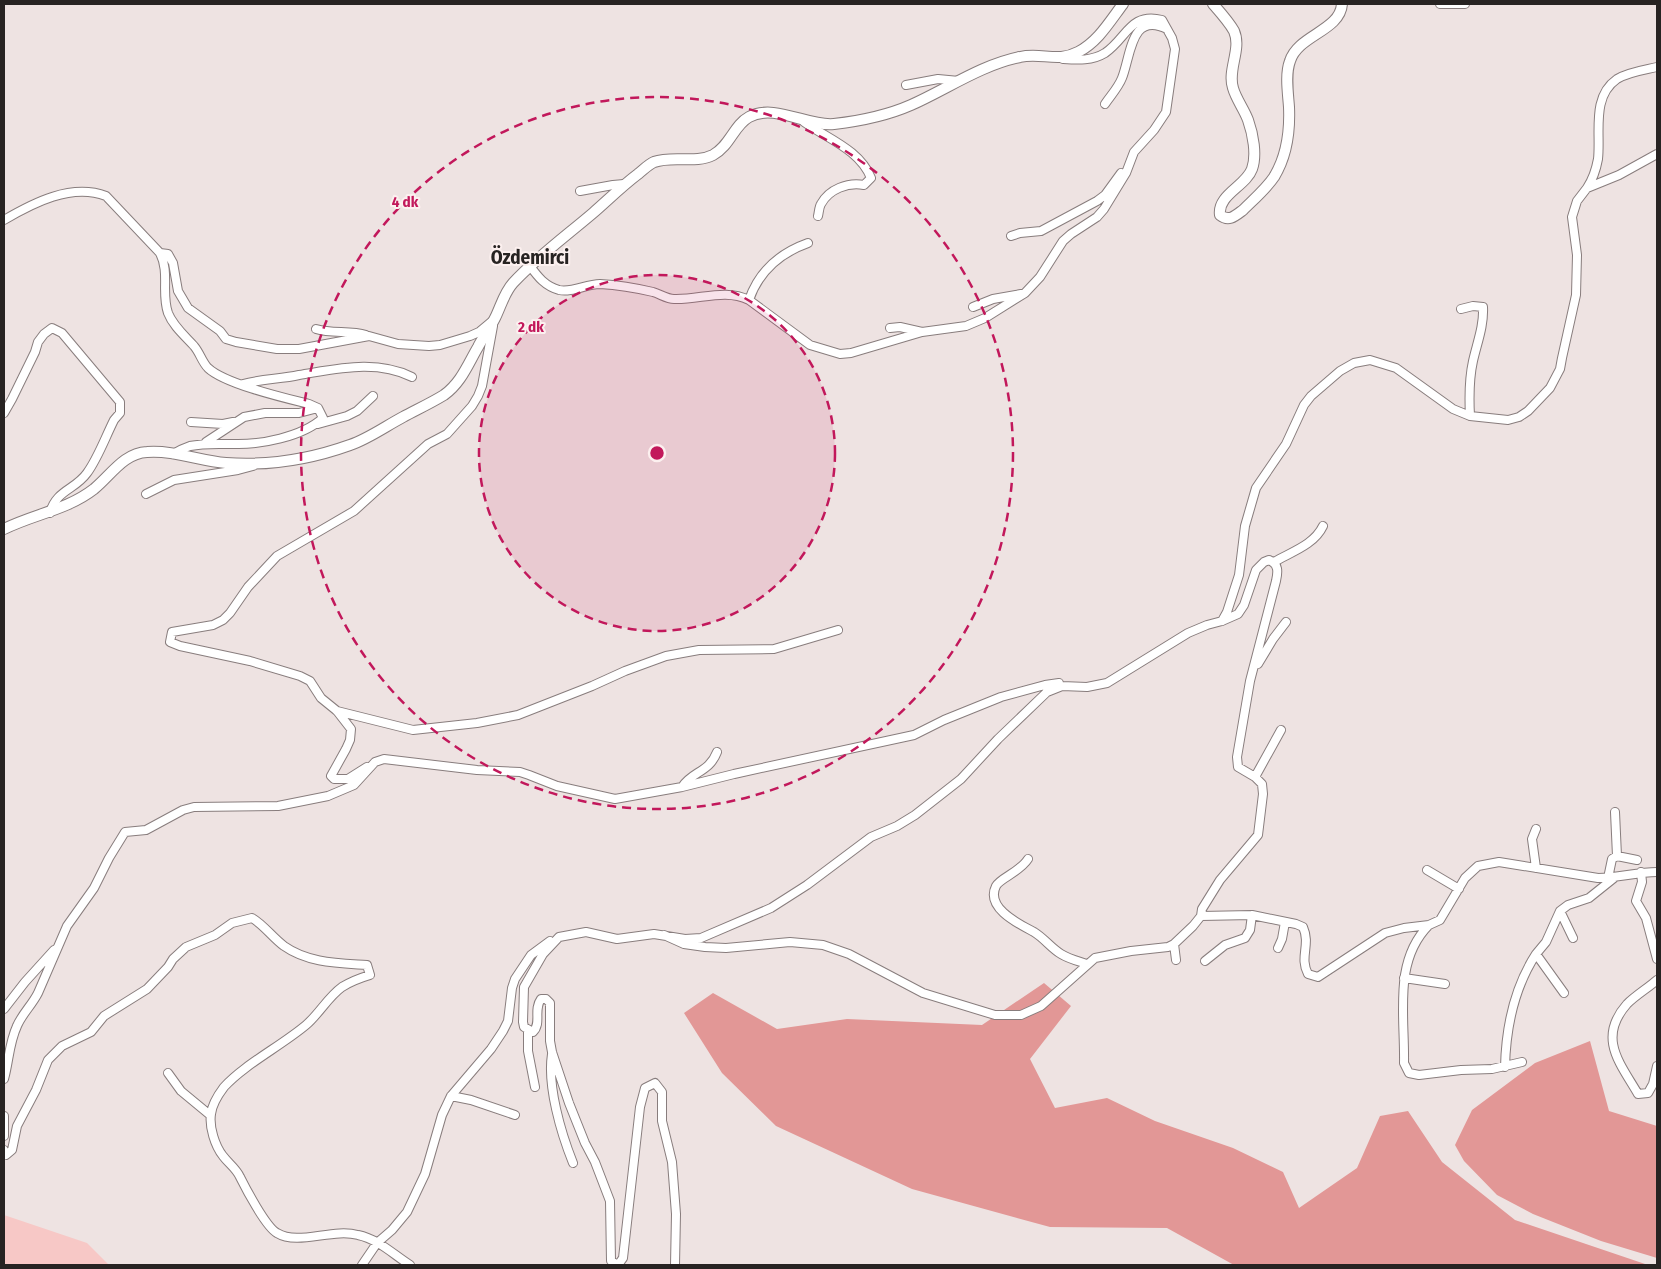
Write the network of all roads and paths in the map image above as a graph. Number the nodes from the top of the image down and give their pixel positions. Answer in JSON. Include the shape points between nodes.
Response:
{"nodes":[{"id":1,"x":1123,"y":4,"type":"edge"},
{"id":2,"x":1213,"y":4,"type":"edge"},
{"id":3,"x":1342,"y":4,"type":"edge"},
{"id":4,"x":1440,"y":4,"type":"edge"},
{"id":5,"x":1465,"y":4,"type":"edge"},
{"id":6,"x":1167,"y":29,"type":"junction"},
{"id":7,"x":1058,"y":59,"type":"junction"},
{"id":8,"x":1657,"y":68,"type":"edge"},
{"id":9,"x":959,"y":81,"type":"junction"},
{"id":10,"x":906,"y":85,"type":"dead end"},
{"id":11,"x":1105,"y":104,"type":"dead end"},
{"id":12,"x":796,"y":116,"type":"junction"},
{"id":13,"x":1657,"y":154,"type":"edge"},
{"id":14,"x":1130,"y":162,"type":"junction"},
{"id":15,"x":624,"y":184,"type":"junction"},
{"id":16,"x":1587,"y":188,"type":"junction"},
{"id":17,"x":580,"y":192,"type":"dead end"},
{"id":18,"x":818,"y":216,"type":"dead end"},
{"id":19,"x":4,"y":220,"type":"edge"},
{"id":20,"x":1011,"y":236,"type":"dead end"},
{"id":21,"x":808,"y":243,"type":"dead end"},
{"id":22,"x":160,"y":253,"type":"junction"},
{"id":23,"x":530,"y":266,"type":"junction"},
{"id":24,"x":1025,"y":293,"type":"junction"},
{"id":25,"x":749,"y":300,"type":"junction"},
{"id":26,"x":973,"y":307,"type":"dead end"},
{"id":27,"x":1461,"y":309,"type":"dead end"},
{"id":28,"x":495,"y":319,"type":"junction"},
{"id":29,"x":890,"y":328,"type":"dead end"},
{"id":30,"x":316,"y":330,"type":"dead end"},
{"id":31,"x":922,"y":332,"type":"junction"},
{"id":32,"x":369,"y":336,"type":"junction"},
{"id":33,"x":412,"y":377,"type":"dead end"},
{"id":34,"x":241,"y":384,"type":"junction"},
{"id":35,"x":373,"y":396,"type":"dead end"},
{"id":36,"x":318,"y":408,"type":"junction"},
{"id":37,"x":4,"y":413,"type":"edge"},
{"id":38,"x":1470,"y":416,"type":"junction"},
{"id":39,"x":191,"y":422,"type":"dead end"},
{"id":40,"x":235,"y":422,"type":"junction"},
{"id":41,"x":316,"y":424,"type":"junction"},
{"id":42,"x":200,"y":445,"type":"junction"},
{"id":43,"x":173,"y":454,"type":"junction"},
{"id":44,"x":258,"y":464,"type":"junction"},
{"id":45,"x":146,"y":494,"type":"dead end"},
{"id":46,"x":50,"y":513,"type":"junction"},
{"id":47,"x":1323,"y":526,"type":"dead end"},
{"id":48,"x":4,"y":529,"type":"edge"},
{"id":49,"x":1274,"y":562,"type":"junction"},
{"id":50,"x":1222,"y":621,"type":"junction"},
{"id":51,"x":1286,"y":622,"type":"dead end"},
{"id":52,"x":838,"y":630,"type":"dead end"},
{"id":53,"x":1252,"y":675,"type":"junction"},
{"id":54,"x":1067,"y":685,"type":"junction"},
{"id":55,"x":337,"y":711,"type":"junction"},
{"id":56,"x":1281,"y":730,"type":"dead end"},
{"id":57,"x":717,"y":752,"type":"dead end"},
{"id":58,"x":375,"y":762,"type":"junction"},
{"id":59,"x":1256,"y":777,"type":"junction"},
{"id":60,"x":682,"y":787,"type":"junction"},
{"id":61,"x":1615,"y":812,"type":"dead end"},
{"id":62,"x":1536,"y":829,"type":"dead end"},
{"id":63,"x":1616,"y":856,"type":"junction"},
{"id":64,"x":1028,"y":859,"type":"dead end"},
{"id":65,"x":1637,"y":860,"type":"dead end"},
{"id":66,"x":1536,"y":868,"type":"junction"},
{"id":67,"x":1427,"y":870,"type":"dead end"},
{"id":68,"x":1641,"y":872,"type":"junction"},
{"id":69,"x":1657,"y":872,"type":"edge"},
{"id":70,"x":1611,"y":878,"type":"junction"},
{"id":71,"x":1459,"y":889,"type":"junction"},
{"id":72,"x":1560,"y":911,"type":"junction"},
{"id":73,"x":1252,"y":915,"type":"junction"},
{"id":74,"x":1201,"y":916,"type":"junction"},
{"id":75,"x":1285,"y":922,"type":"junction"},
{"id":76,"x":1429,"y":925,"type":"junction"},
{"id":77,"x":664,"y":935,"type":"junction"},
{"id":78,"x":559,"y":937,"type":"junction"},
{"id":79,"x":1573,"y":938,"type":"dead end"},
{"id":80,"x":1174,"y":944,"type":"junction"},
{"id":81,"x":58,"y":945,"type":"junction"},
{"id":82,"x":1278,"y":948,"type":"dead end"},
{"id":83,"x":1536,"y":954,"type":"junction"},
{"id":84,"x":1176,"y":960,"type":"dead end"},
{"id":85,"x":1205,"y":960,"type":"dead end"},
{"id":86,"x":1657,"y":960,"type":"edge"},
{"id":87,"x":1086,"y":964,"type":"junction"},
{"id":88,"x":1404,"y":978,"type":"junction"},
{"id":89,"x":1657,"y":980,"type":"edge"},
{"id":90,"x":1446,"y":984,"type":"dead end"},
{"id":91,"x":1564,"y":993,"type":"dead end"},
{"id":92,"x":4,"y":1009,"type":"edge"},
{"id":93,"x":528,"y":1030,"type":"junction"},
{"id":94,"x":552,"y":1052,"type":"junction"},
{"id":95,"x":1522,"y":1062,"type":"dead end"},
{"id":96,"x":1505,"y":1066,"type":"junction"},
{"id":97,"x":1657,"y":1066,"type":"edge"},
{"id":98,"x":168,"y":1073,"type":"dead end"},
{"id":99,"x":4,"y":1079,"type":"edge"},
{"id":100,"x":535,"y":1088,"type":"dead end"},
{"id":101,"x":451,"y":1096,"type":"junction"},
{"id":102,"x":210,"y":1115,"type":"junction"},
{"id":103,"x":515,"y":1115,"type":"dead end"},
{"id":104,"x":4,"y":1116,"type":"edge"},
{"id":105,"x":4,"y":1136,"type":"edge"},
{"id":106,"x":4,"y":1150,"type":"edge"},
{"id":107,"x":573,"y":1163,"type":"dead end"},
{"id":108,"x":377,"y":1243,"type":"junction"},
{"id":109,"x":362,"y":1265,"type":"edge"},
{"id":110,"x":410,"y":1265,"type":"edge"},
{"id":111,"x":618,"y":1265,"type":"edge"},
{"id":112,"x":674,"y":1265,"type":"edge"}],
"edges":[{"from":1,"to":7,"type":"street","via":[[1083,50]]},
{"from":2,"to":3,"type":"street","via":[[1234,31],[1232,88],[1248,120],[1253,146],[1253,162],[1248,176],[1222,202],[1219,210],[1220,215],[1230,219],[1258,196],[1274,176],[1284,153],[1289,120],[1289,62],[1301,43],[1335,19]]},
{"from":4,"to":5,"type":"street"},
{"from":6,"to":7,"type":"street","via":[[1162,20],[1141,19],[1104,54],[1084,60]]},
{"from":6,"to":11,"type":"street","via":[[1158,24],[1139,30],[1122,79]]},
{"from":6,"to":14,"type":"street","via":[[1175,49],[1166,112],[1134,152]]},
{"from":7,"to":9,"type":"street","via":[[1022,56]]},
{"from":8,"to":16,"type":"street","via":[[1627,74],[1609,86],[1599,115],[1596,169]]},
{"from":9,"to":10,"type":"street","via":[[938,79]]},
{"from":9,"to":12,"type":"street","via":[[911,105],[865,119],[829,125]]},
{"from":12,"to":15,"type":"street","via":[[766,113],[750,117],[720,151],[708,158],[653,162]]},
{"from":12,"to":18,"type":"street","via":[[853,153],[872,178],[864,185],[854,183],[835,190],[820,205]]},
{"from":13,"to":16,"type":"street"},
{"from":14,"to":20,"type":"street","via":[[1098,202],[1041,231]]},
{"from":14,"to":24,"type":"street","via":[[1104,209],[1063,241],[1040,277]]},
{"from":15,"to":17,"type":"street"},
{"from":15,"to":23,"type":"street"},
{"from":16,"to":38,"type":"street","via":[[1573,212],[1578,255],[1576,294],[1555,379],[1532,408],[1519,417],[1503,420]]},
{"from":19,"to":22,"type":"street","via":[[54,197],[74,192],[96,192],[106,196]]},
{"from":21,"to":25,"type":"street","via":[[776,260],[764,272]]},
{"from":22,"to":32,"type":"street","via":[[168,254],[173,263],[178,291],[188,308],[226,339],[276,349],[300,349]]},
{"from":22,"to":34,"type":"street","via":[[164,262],[166,304],[173,322],[199,352],[208,369],[226,380]]},
{"from":23,"to":25,"type":"street","via":[[543,282],[561,290],[602,284],[642,290],[672,299],[729,294]]},
{"from":23,"to":28,"type":"street","via":[[507,290]]},
{"from":24,"to":26,"type":"street","via":[[993,299]]},
{"from":24,"to":31,"type":"street","via":[[966,326]]},
{"from":25,"to":31,"type":"street","via":[[810,345],[840,354]]},
{"from":27,"to":38,"type":"street","via":[[1483,307],[1482,329],[1470,384]]},
{"from":28,"to":32,"type":"street","via":[[479,332],[429,346],[398,344]]},
{"from":28,"to":44,"type":"street","via":[[458,382],[445,394],[352,445],[298,459]]},
{"from":28,"to":55,"type":"street","via":[[478,396],[447,434],[428,444],[348,515],[277,556],[223,620],[213,625],[172,632],[170,642],[180,646],[250,661],[310,681],[321,698]]},
{"from":29,"to":31,"type":"street"},
{"from":30,"to":32,"type":"street"},
{"from":33,"to":34,"type":"street","via":[[393,368],[372,366]]},
{"from":34,"to":36,"type":"street"},
{"from":35,"to":41,"type":"street","via":[[347,416]]},
{"from":36,"to":40,"type":"street","via":[[299,413],[254,415]]},
{"from":36,"to":41,"type":"street","via":[[322,418]]},
{"from":37,"to":46,"type":"street","via":[[38,342],[52,328],[62,333],[120,402],[120,413],[87,472],[81,481],[61,493],[52,504]]},
{"from":38,"to":50,"type":"street","via":[[1454,409],[1396,368],[1376,360],[1354,363],[1330,378],[1310,396],[1286,444],[1256,488],[1245,526],[1240,575]]},
{"from":39,"to":40,"type":"street"},
{"from":40,"to":42,"type":"street"},
{"from":41,"to":42,"type":"street","via":[[296,434],[256,442]]},
{"from":42,"to":43,"type":"street"},
{"from":43,"to":44,"type":"street"},
{"from":43,"to":46,"type":"street","via":[[146,452],[134,455],[95,488]]},
{"from":44,"to":45,"type":"street","via":[[174,480]]},
{"from":46,"to":48,"type":"street","via":[[23,519]]},
{"from":47,"to":49,"type":"street","via":[[1319,536]]},
{"from":49,"to":50,"type":"street","via":[[1269,560],[1260,565],[1241,610]]},
{"from":49,"to":53,"type":"street","via":[[1277,577]]},
{"from":50,"to":54,"type":"street","via":[[1188,633],[1107,683],[1087,687]]},
{"from":51,"to":53,"type":"street"},
{"from":52,"to":55,"type":"street","via":[[774,649],[699,650],[666,656],[518,714],[477,724],[413,730]]},
{"from":53,"to":59,"type":"street","via":[[1236,762],[1238,767]]},
{"from":54,"to":60,"type":"street","via":[[1045,685],[1001,697],[914,735]]},
{"from":54,"to":77,"type":"street","via":[[1047,692],[973,768],[930,803],[897,826],[872,837],[798,891],[760,913],[700,938]]},
{"from":55,"to":58,"type":"street","via":[[351,729],[350,740],[331,776],[334,779],[348,778]]},
{"from":56,"to":59,"type":"street"},
{"from":57,"to":60,"type":"street","via":[[706,769],[688,778]]},
{"from":58,"to":60,"type":"street","via":[[384,759],[520,772],[557,786],[615,799]]},
{"from":58,"to":81,"type":"street","via":[[354,785],[328,796],[278,806],[194,807],[146,830],[125,832]]},
{"from":59,"to":74,"type":"street","via":[[1263,789],[1258,835],[1220,880]]},
{"from":61,"to":63,"type":"street"},
{"from":62,"to":66,"type":"street","via":[[1532,839]]},
{"from":63,"to":65,"type":"street"},
{"from":63,"to":70,"type":"street","via":[[1612,859]]},
{"from":64,"to":87,"type":"street","via":[[1021,868],[999,882],[994,892],[996,902],[1006,915],[1062,955]]},
{"from":66,"to":70,"type":"street"},
{"from":66,"to":71,"type":"street","via":[[1499,862],[1478,866]]},
{"from":67,"to":71,"type":"street"},
{"from":68,"to":69,"type":"street"},
{"from":68,"to":70,"type":"street"},
{"from":68,"to":86,"type":"street","via":[[1642,882],[1636,901],[1646,918]]},
{"from":70,"to":72,"type":"street","via":[[1589,898]]},
{"from":71,"to":76,"type":"street","via":[[1440,920]]},
{"from":72,"to":79,"type":"street"},
{"from":72,"to":83,"type":"street","via":[[1546,942]]},
{"from":73,"to":74,"type":"street"},
{"from":73,"to":75,"type":"street"},
{"from":73,"to":85,"type":"street","via":[[1245,938],[1225,945]]},
{"from":74,"to":80,"type":"street"},
{"from":75,"to":76,"type":"street","via":[[1303,927],[1307,936],[1303,965],[1308,974],[1318,977],[1385,933]]},
{"from":75,"to":82,"type":"street"},
{"from":76,"to":88,"type":"street","via":[[1416,940]]},
{"from":77,"to":78,"type":"street","via":[[617,939],[586,932]]},
{"from":77,"to":87,"type":"street","via":[[684,944],[705,947],[790,942],[823,945],[848,954],[923,993],[995,1015],[1016,1016],[1036,1009]]},
{"from":78,"to":93,"type":"street","via":[[543,954],[524,987],[523,1022]]},
{"from":78,"to":101,"type":"street","via":[[531,955],[514,978],[508,1021],[503,1031]]},
{"from":80,"to":84,"type":"street"},
{"from":80,"to":87,"type":"street","via":[[1105,955]]},
{"from":81,"to":92,"type":"street"},
{"from":81,"to":99,"type":"street","via":[[33,1003],[17,1024]]},
{"from":83,"to":91,"type":"street"},
{"from":83,"to":96,"type":"street","via":[[1514,1001],[1506,1040]]},
{"from":88,"to":90,"type":"street"},
{"from":88,"to":96,"type":"street","via":[[1404,1062],[1409,1072],[1419,1075]]},
{"from":89,"to":97,"type":"street","via":[[1627,1004],[1613,1030],[1612,1040],[1613,1050],[1638,1094],[1648,1094]]},
{"from":93,"to":94,"type":"street","via":[[533,1032],[536,1029],[538,1003],[546,999],[550,1003]]},
{"from":93,"to":100,"type":"street","via":[[528,1051]]},
{"from":94,"to":107,"type":"street","via":[[555,1103]]},
{"from":94,"to":111,"type":"street","via":[[569,1104],[610,1201],[611,1261]]},
{"from":95,"to":96,"type":"street"},
{"from":98,"to":102,"type":"street","via":[[181,1091]]},
{"from":101,"to":103,"type":"street"},
{"from":101,"to":108,"type":"street","via":[[412,1203],[392,1230]]},
{"from":102,"to":106,"type":"street","via":[[213,1104],[225,1087],[306,1025],[341,988],[370,975],[367,965],[321,961],[300,955],[252,918],[232,923],[186,947],[147,989],[104,1016],[91,1032],[62,1046],[48,1060],[17,1126],[12,1150],[6,1155]]},
{"from":102,"to":108,"type":"street","via":[[220,1151],[237,1171],[252,1200],[275,1232],[296,1239],[336,1232],[357,1234]]},
{"from":104,"to":105,"type":"street"},
{"from":108,"to":109,"type":"street"},
{"from":108,"to":110,"type":"street"},
{"from":111,"to":112,"type":"street","via":[[623,1258],[640,1107],[645,1088],[655,1083],[662,1092],[662,1121],[672,1162],[676,1214]]}]}
